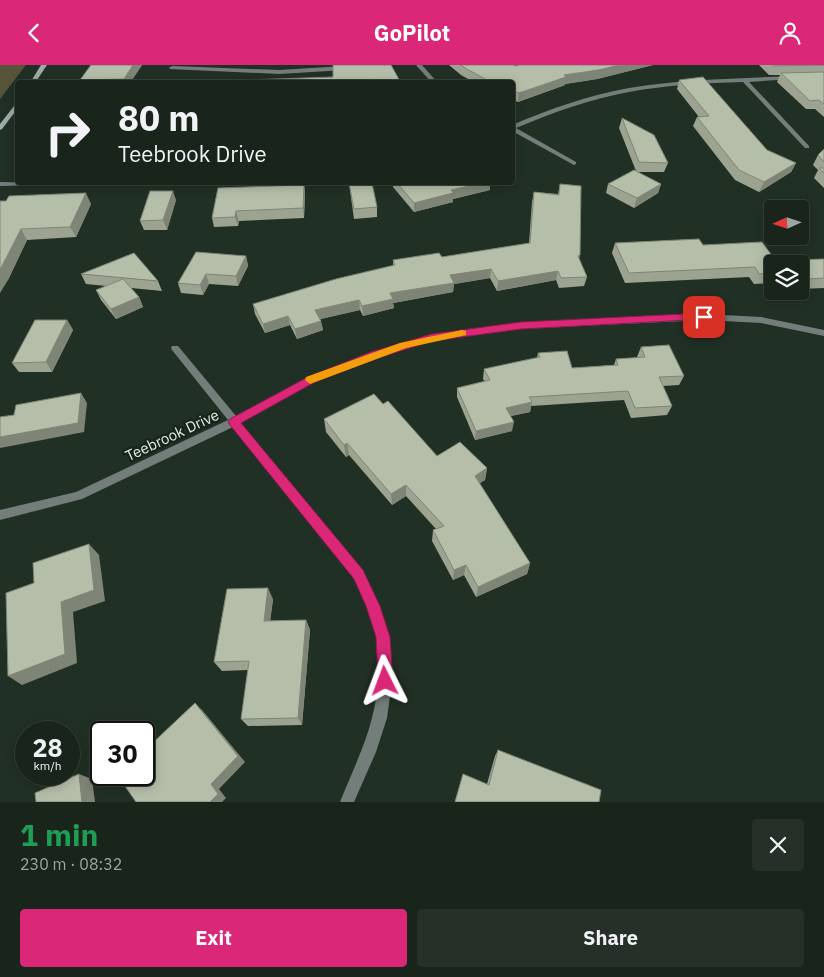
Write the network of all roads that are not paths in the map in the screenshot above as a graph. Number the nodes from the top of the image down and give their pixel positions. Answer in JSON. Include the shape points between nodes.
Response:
{"nodes":[{"id":1,"x":44,"y":65,"type":"edge"},
{"id":2,"x":419,"y":65,"type":"edge"},
{"id":3,"x":172,"y":68,"type":"dead end"},
{"id":4,"x":348,"y":68,"type":"edge"},
{"id":5,"x":797,"y":78,"type":"edge"},
{"id":6,"x":34,"y":80,"type":"edge"},
{"id":7,"x":433,"y":80,"type":"edge"},
{"id":8,"x":744,"y":80,"type":"junction"},
{"id":9,"x":15,"y":107,"type":"edge"},
{"id":10,"x":515,"y":127,"type":"edge"},
{"id":11,"x":0,"y":128,"type":"edge"},
{"id":12,"x":515,"y":130,"type":"edge"},
{"id":13,"x":807,"y":147,"type":"dead end"},
{"id":14,"x":574,"y":163,"type":"dead end"},
{"id":15,"x":0,"y":184,"type":"edge"},
{"id":16,"x":15,"y":184,"type":"edge"},
{"id":17,"x":824,"y":333,"type":"edge"},
{"id":18,"x":175,"y":348,"type":"dead end"},
{"id":19,"x":234,"y":422,"type":"junction"},
{"id":20,"x":0,"y":515,"type":"edge"},
{"id":21,"x":347,"y":802,"type":"edge"}],
"edges":[{"from":1,"to":6,"type":"street"},
{"from":2,"to":7,"type":"street"},
{"from":3,"to":4,"type":"street","via":[[279,72]]},
{"from":5,"to":8,"type":"street"},
{"from":8,"to":10,"type":"street","via":[[630,90],[569,106]]},
{"from":8,"to":13,"type":"street"},
{"from":9,"to":11,"type":"street"},
{"from":12,"to":14,"type":"street"},
{"from":15,"to":16,"type":"street"},
{"from":17,"to":19,"type":"street","name":"Teebrook Drive","via":[[761,320],[704,317],[563,323],[477,331],[404,345],[343,366]]},
{"from":18,"to":19,"type":"street"},
{"from":19,"to":20,"type":"street","name":"Teebrook Drive","via":[[78,496]]},
{"from":19,"to":21,"type":"street","via":[[359,575],[383,637],[385,681],[380,718]]}]}
